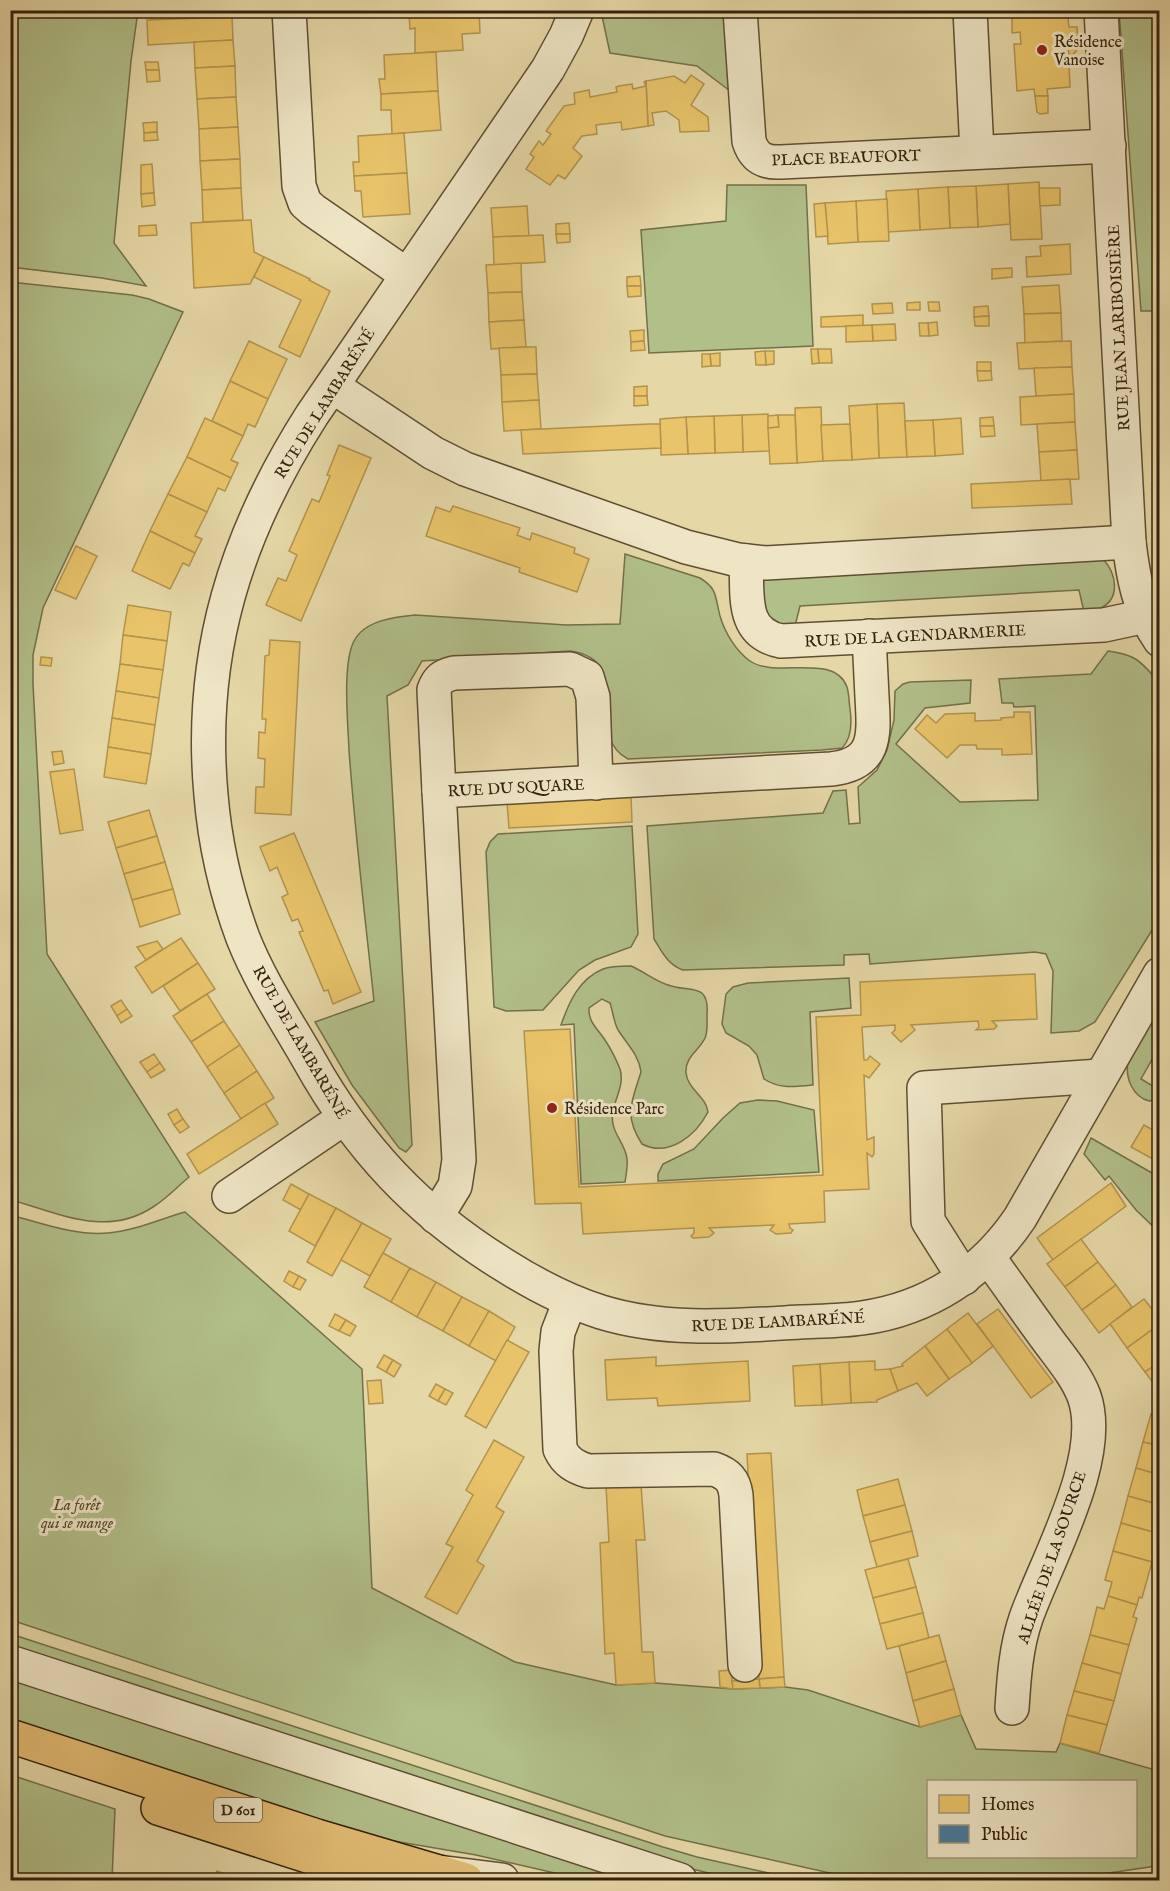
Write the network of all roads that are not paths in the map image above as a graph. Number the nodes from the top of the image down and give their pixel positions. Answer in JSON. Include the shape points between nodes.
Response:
{"nodes":[{"id":1,"x":289,"y":10,"type":"edge"},
{"id":2,"x":577,"y":10,"type":"edge"},
{"id":3,"x":740,"y":10,"type":"edge"},
{"id":4,"x":970,"y":10,"type":"edge"},
{"id":5,"x":1101,"y":10,"type":"edge"},
{"id":6,"x":1109,"y":146,"type":"junction"},
{"id":7,"x":977,"y":152,"type":"junction"},
{"id":8,"x":407,"y":275,"type":"junction"},
{"id":9,"x":332,"y":386,"type":"junction"},
{"id":10,"x":1129,"y":542,"type":"junction"},
{"id":11,"x":746,"y":561,"type":"junction"},
{"id":12,"x":1153,"y":628,"type":"edge"},
{"id":13,"x":869,"y":636,"type":"junction"},
{"id":14,"x":596,"y":783,"type":"junction"},
{"id":15,"x":439,"y":791,"type":"junction"},
{"id":16,"x":1160,"y":974,"type":"edge"},
{"id":17,"x":1100,"y":1076,"type":"junction"},
{"id":18,"x":344,"y":1118,"type":"junction"},
{"id":19,"x":229,"y":1196,"type":"dead end"},
{"id":20,"x":436,"y":1217,"type":"junction"},
{"id":21,"x":976,"y":1267,"type":"junction"},
{"id":22,"x":570,"y":1301,"type":"junction"},
{"id":23,"x":10,"y":1662,"type":"edge"},
{"id":24,"x":745,"y":1665,"type":"dead end"},
{"id":25,"x":1012,"y":1708,"type":"dead end"},
{"id":26,"x":10,"y":1736,"type":"edge"},
{"id":27,"x":10,"y":1759,"type":"edge"},
{"id":28,"x":432,"y":1871,"type":"junction"},
{"id":29,"x":382,"y":1881,"type":"edge"},
{"id":30,"x":466,"y":1881,"type":"edge"},
{"id":31,"x":502,"y":1881,"type":"edge"},
{"id":32,"x":680,"y":1881,"type":"edge"}],
"edges":[{"from":1,"to":8,"type":"street","via":[[299,186],[305,203]]},
{"from":2,"to":8,"type":"street","name":"RUE DE LAMBARÉNÉ","via":[[548,69]]},
{"from":3,"to":7,"type":"street","name":"PLACE BEAUFORT","via":[[747,131],[751,150],[758,157],[781,162]]},
{"from":4,"to":7,"type":"street"},
{"from":5,"to":6,"type":"street","name":"RUE JEAN LARIBOISIÈRE"},
{"from":6,"to":7,"type":"street","name":"PLACE BEAUFORT"},
{"from":6,"to":10,"type":"street","name":"RUE JEAN LARIBOISIÈRE"},
{"from":8,"to":9,"type":"street","name":"RUE DE LAMBARÉNÉ"},
{"from":9,"to":11,"type":"street","via":[[433,453],[465,469],[686,547]]},
{"from":9,"to":18,"type":"street","name":"RUE DE LAMBARÉNÉ","via":[[277,474],[232,579],[215,650],[208,747],[216,843],[243,937],[271,995]]},
{"from":10,"to":11,"type":"street"},
{"from":10,"to":12,"type":"street","name":"RUE JEAN LARIBOISIÈRE","via":[[1135,584]]},
{"from":11,"to":13,"type":"street","name":"RUE DE LA GENDARMERIE","via":[[750,616],[767,637],[788,641]]},
{"from":12,"to":13,"type":"street","name":"RUE DE LA GENDARMERIE","via":[[1128,622]]},
{"from":13,"to":14,"type":"street","name":"RUE DU SQUARE","via":[[874,730],[867,752],[849,767]]},
{"from":14,"to":15,"type":"street","name":"RUE DU SQUARE"},
{"from":14,"to":15,"type":"street","via":[[593,697],[587,677],[570,669],[454,673],[437,681],[434,690]]},
{"from":15,"to":20,"type":"street","name":"RUE DU SQUARE","via":[[459,1160],[455,1186]]},
{"from":16,"to":17,"type":"street","name":"RUE DE LAMBARÉNÉ"},
{"from":17,"to":21,"type":"street","name":"RUE DE LAMBARÉNÉ","via":[[1020,1218]]},
{"from":17,"to":21,"type":"street","name":"ALLÉE DE LA SOURCE","via":[[924,1088],[928,1221]]},
{"from":18,"to":19,"type":"street"},
{"from":18,"to":20,"type":"street","name":"RUE DE LAMBARÉNÉ","via":[[391,1175]]},
{"from":20,"to":22,"type":"street","name":"RUE DE LAMBARÉNÉ","via":[[504,1266]]},
{"from":21,"to":22,"type":"street","name":"RUE DE LAMBARÉNÉ","via":[[938,1294],[902,1309],[836,1320],[688,1327],[615,1316]]},
{"from":21,"to":25,"type":"street","name":"ALLÉE DE LA SOURCE","via":[[1077,1382],[1088,1410],[1087,1449],[1069,1513],[1021,1637]]},
{"from":22,"to":24,"type":"street","via":[[558,1332],[556,1352],[558,1440],[563,1457],[588,1471],[714,1469],[732,1479]]},
{"from":23,"to":32,"type":"street"},
{"from":26,"to":28,"type":"main road","number":"D 601"},
{"from":27,"to":29,"type":"main road","number":"D 601"},
{"from":28,"to":30,"type":"main road","number":"D 601"},
{"from":28,"to":31,"type":"street"}]}
